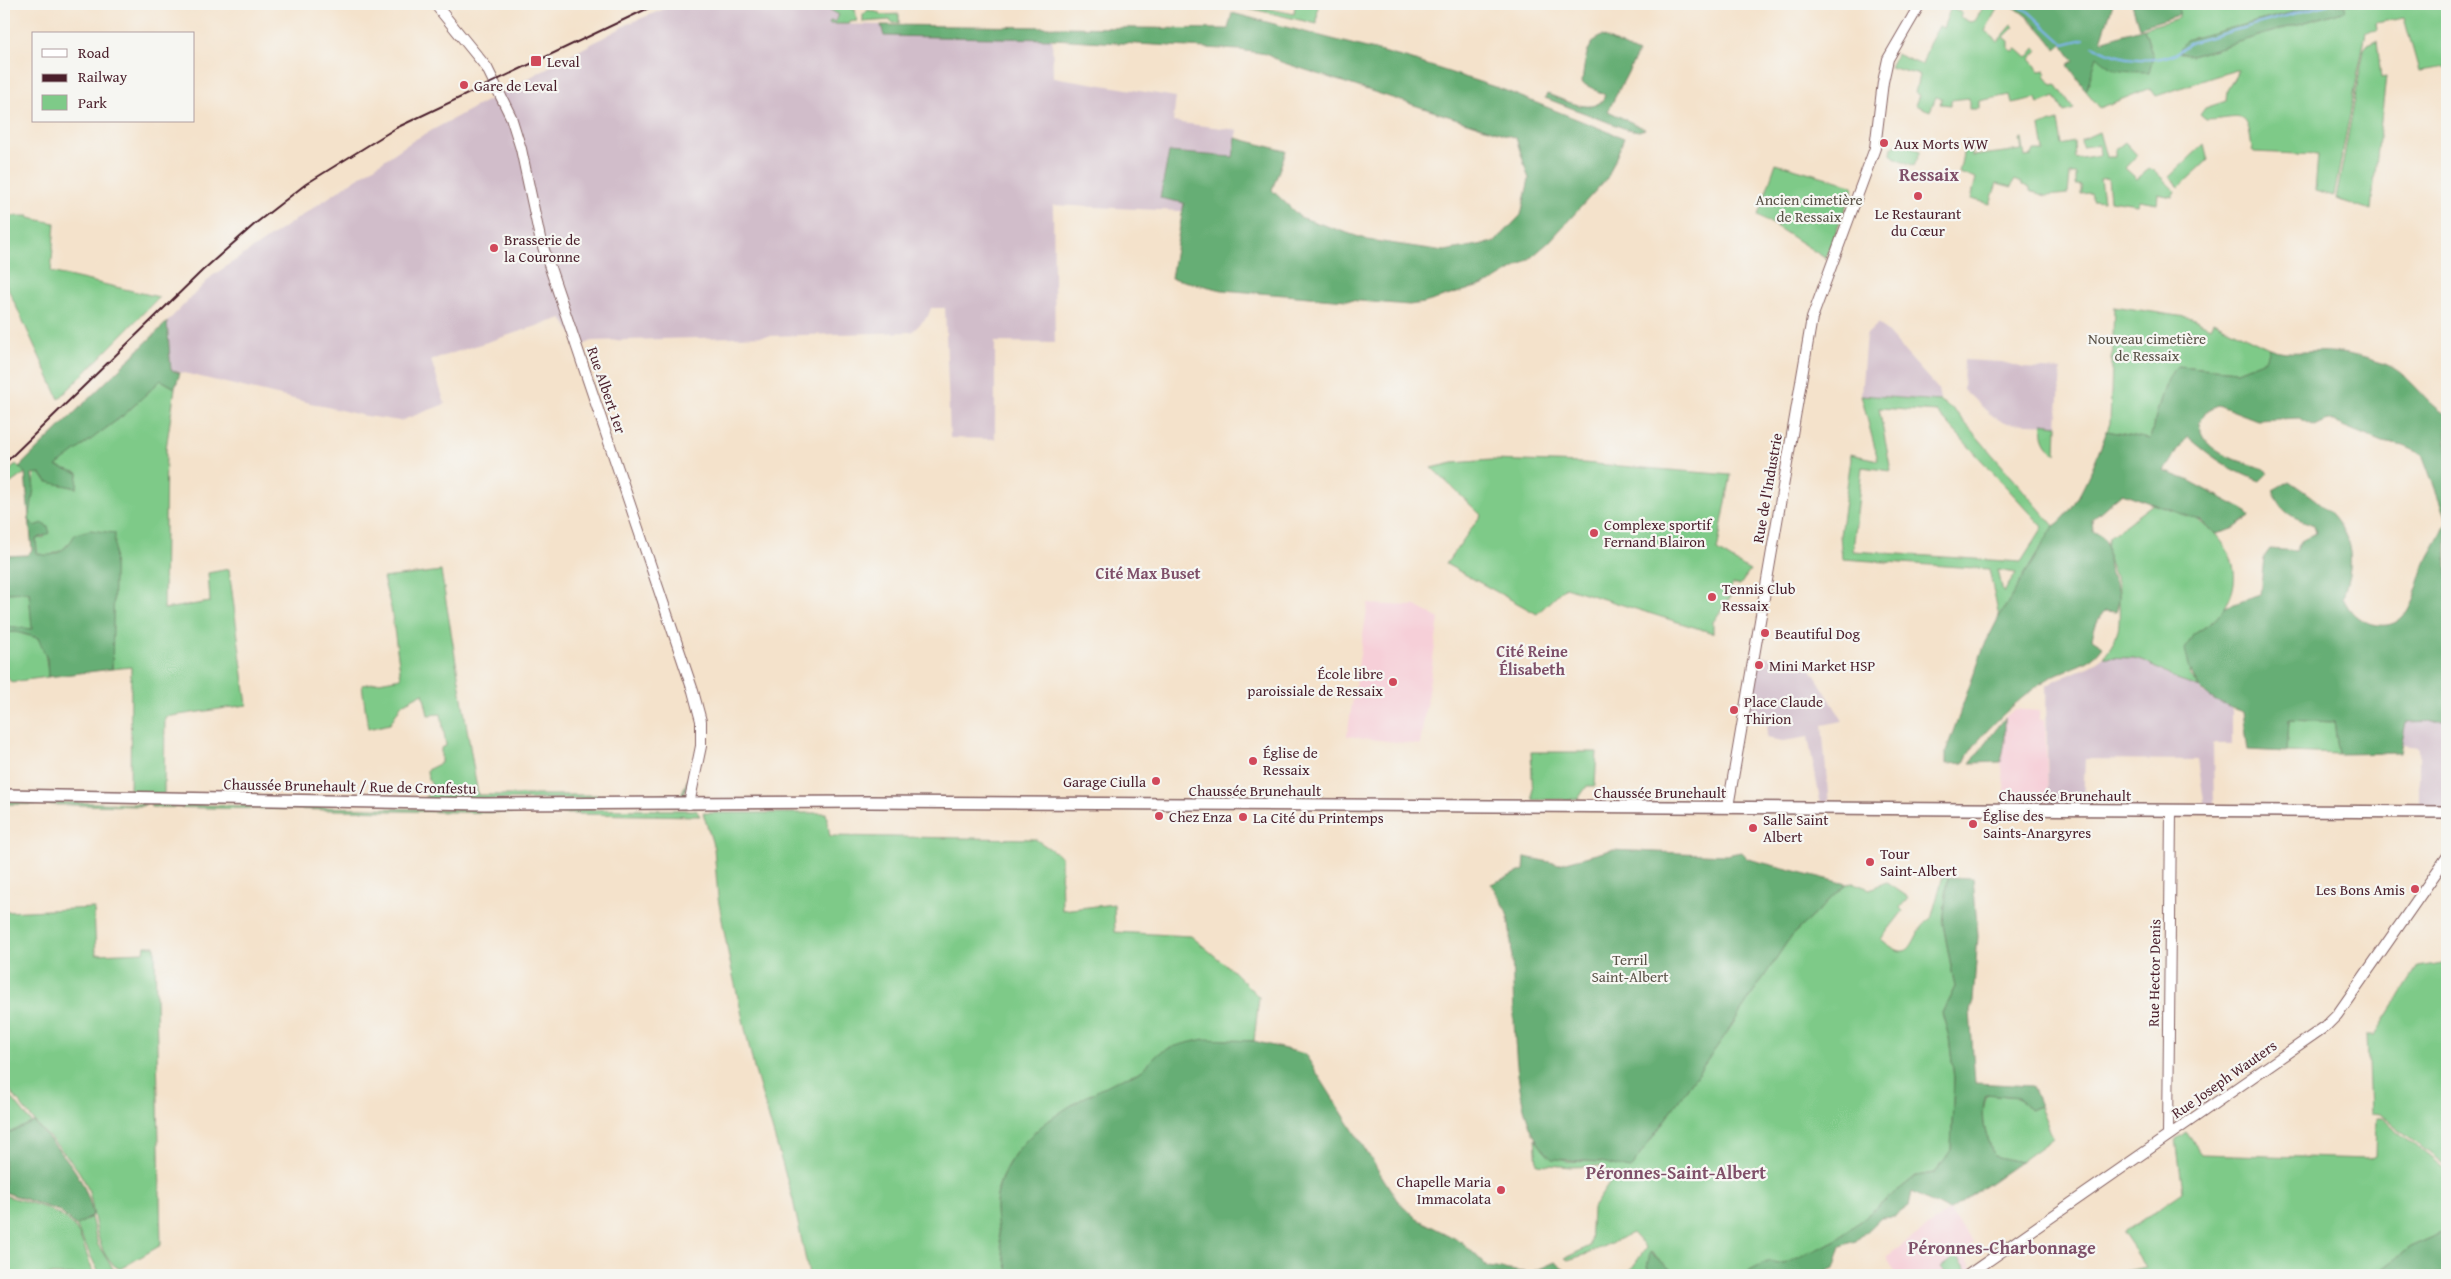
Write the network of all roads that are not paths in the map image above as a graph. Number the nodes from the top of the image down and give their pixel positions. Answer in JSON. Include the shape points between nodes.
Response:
{"nodes":[{"id":1,"x":435,"y":4,"type":"edge"},
{"id":2,"x":1920,"y":4,"type":"edge"},
{"id":3,"x":4,"y":795,"type":"edge"},
{"id":4,"x":693,"y":804,"type":"junction"},
{"id":5,"x":1728,"y":807,"type":"junction"},
{"id":6,"x":2171,"y":810,"type":"junction"},
{"id":7,"x":2447,"y":812,"type":"edge"},
{"id":8,"x":2447,"y":856,"type":"edge"},
{"id":9,"x":2168,"y":1136,"type":"junction"},
{"id":10,"x":1968,"y":1275,"type":"edge"}],
"edges":[{"from":1,"to":4,"type":"street","name":"Rue Albert 1er","via":[[487,68],[517,133],[540,238],[699,714],[701,746]]},
{"from":2,"to":5,"type":"street","name":"Rue de l'Industrie","via":[[1888,59],[1878,136],[1864,182],[1812,318]]},
{"from":3,"to":4,"type":"main road","name":"Chaussée Brunehault / Rue de Cronfestu","via":[[389,803]]},
{"from":4,"to":5,"type":"main road","name":"Chaussée Brunehault"},
{"from":5,"to":6,"type":"main road","name":"Chaussée Brunehault"},
{"from":6,"to":7,"type":"main road","name":"Chaussée Brunehault"},
{"from":6,"to":9,"type":"street","name":"Rue Hector Denis"},
{"from":8,"to":9,"type":"street","name":"Rue Joseph Wauters","via":[[2337,1015],[2326,1026]]},
{"from":9,"to":10,"type":"street","name":"Rue Joseph Wauters"}]}
